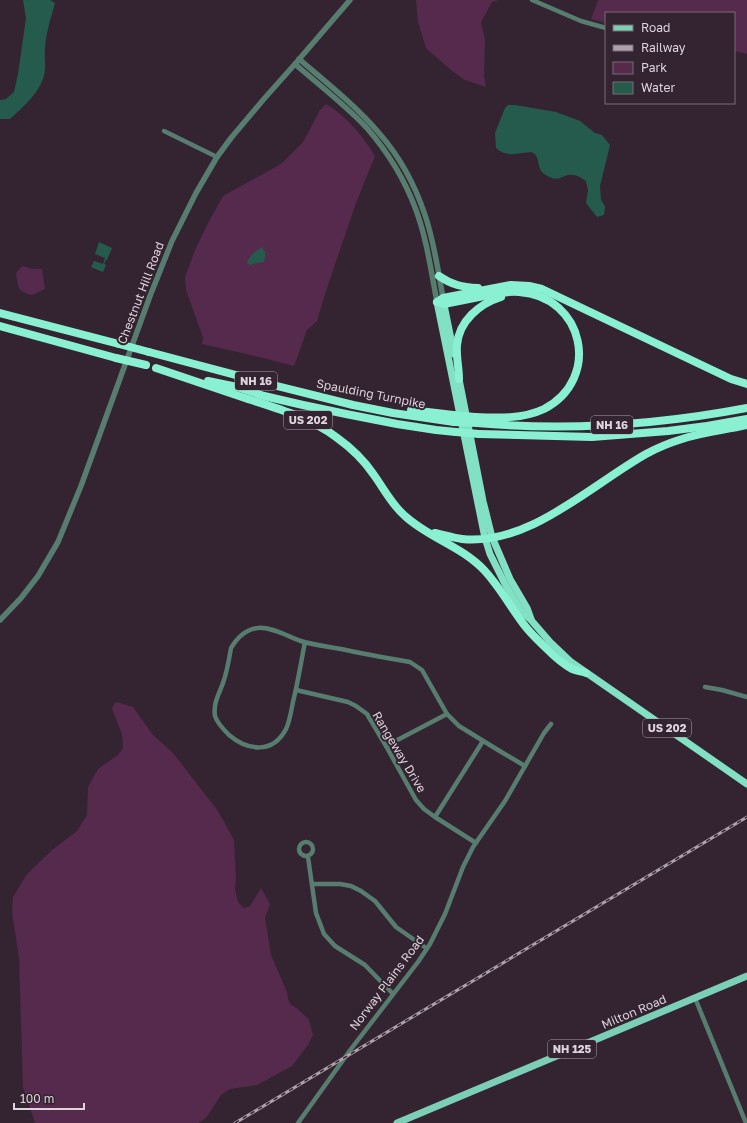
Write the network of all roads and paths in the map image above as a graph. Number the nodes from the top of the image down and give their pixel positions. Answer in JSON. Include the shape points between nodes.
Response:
{"nodes":[{"id":1,"x":350,"y":0,"type":"edge"},
{"id":2,"x":532,"y":0,"type":"edge"},
{"id":3,"x":605,"y":28,"type":"edge"},
{"id":4,"x":297,"y":62,"type":"junction"},
{"id":5,"x":164,"y":131,"type":"dead end"},
{"id":6,"x":217,"y":157,"type":"junction"},
{"id":7,"x":439,"y":276,"type":"junction"},
{"id":8,"x":497,"y":288,"type":"junction"},
{"id":9,"x":530,"y":294,"type":"junction"},
{"id":10,"x":441,"y":301,"type":"junction"},
{"id":11,"x":0,"y":312,"type":"edge"},
{"id":12,"x":0,"y":326,"type":"edge"},
{"id":13,"x":156,"y":368,"type":"junction"},
{"id":14,"x":459,"y":379,"type":"junction"},
{"id":15,"x":747,"y":384,"type":"edge"},
{"id":16,"x":747,"y":408,"type":"edge"},
{"id":17,"x":747,"y":419,"type":"edge"},
{"id":18,"x":476,"y":420,"type":"junction"},
{"id":19,"x":747,"y":425,"type":"edge"},
{"id":20,"x":423,"y":529,"type":"junction"},
{"id":21,"x":489,"y":538,"type":"junction"},
{"id":22,"x":0,"y":620,"type":"edge"},
{"id":23,"x":305,"y":642,"type":"junction"},
{"id":24,"x":586,"y":672,"type":"junction"},
{"id":25,"x":704,"y":687,"type":"dead end"},
{"id":26,"x":296,"y":690,"type":"junction"},
{"id":27,"x":747,"y":697,"type":"edge"},
{"id":28,"x":447,"y":714,"type":"junction"},
{"id":29,"x":551,"y":724,"type":"dead end"},
{"id":30,"x":483,"y":741,"type":"junction"},
{"id":31,"x":386,"y":746,"type":"junction"},
{"id":32,"x":525,"y":766,"type":"junction"},
{"id":33,"x":747,"y":784,"type":"edge"},
{"id":34,"x":435,"y":817,"type":"junction"},
{"id":35,"x":476,"y":843,"type":"junction"},
{"id":36,"x":308,"y":856,"type":"dead end"},
{"id":37,"x":312,"y":884,"type":"junction"},
{"id":38,"x":426,"y":948,"type":"junction"},
{"id":39,"x":747,"y":976,"type":"edge"},
{"id":40,"x":393,"y":994,"type":"junction"},
{"id":41,"x":694,"y":998,"type":"junction"},
{"id":42,"x":298,"y":1123,"type":"edge"},
{"id":43,"x":397,"y":1123,"type":"edge"},
{"id":44,"x":746,"y":1123,"type":"edge"}],
"edges":[{"from":1,"to":4,"type":"street","name":"Chestnut Hill Road"},
{"from":2,"to":3,"type":"street","via":[[581,21]]},
{"from":4,"to":6,"type":"street","name":"Chestnut Hill Road"},
{"from":4,"to":7,"type":"street","via":[[362,115],[399,159],[426,216]]},
{"from":4,"to":10,"type":"street","via":[[366,127],[396,167],[420,223]]},
{"from":5,"to":6,"type":"street"},
{"from":6,"to":22,"type":"street","name":"Chestnut Hill Road","via":[[172,241],[61,537],[38,576]]},
{"from":7,"to":8,"type":"highway","via":[[458,286]]},
{"from":7,"to":10,"type":"street"},
{"from":8,"to":10,"type":"highway"},
{"from":8,"to":15,"type":"highway","via":[[518,285],[542,289],[731,379]]},
{"from":9,"to":10,"type":"highway","via":[[505,292]]},
{"from":9,"to":14,"type":"highway","via":[[513,294],[489,301],[468,318],[457,345]]},
{"from":9,"to":18,"type":"highway","via":[[555,305],[573,326],[579,348],[578,367],[573,380],[555,402],[539,411],[522,416]]},
{"from":10,"to":14,"type":"highway"},
{"from":10,"to":21,"type":"highway"},
{"from":11,"to":18,"type":"highway","name":"Spaulding Turnpike","number":"NH 16","bridge":true,"via":[[364,407],[393,413]]},
{"from":12,"to":13,"type":"highway","name":"Spaulding Turnpike","number":"NH 16","bridge":true},
{"from":13,"to":17,"type":"highway","name":"Spaulding Turnpike","number":"NH 16","bridge":true,"via":[[303,405],[397,424],[479,434],[592,437],[649,433]]},
{"from":13,"to":20,"type":"highway","number":"US 202","via":[[305,418],[327,430],[359,458],[404,516]]},
{"from":14,"to":21,"type":"highway"},
{"from":16,"to":18,"type":"highway","name":"Spaulding Turnpike","number":"NH 16","via":[[614,425],[525,427]]},
{"from":19,"to":21,"type":"highway","via":[[682,438],[665,445],[646,454],[537,523]]},
{"from":20,"to":21,"type":"highway","via":[[462,539]]},
{"from":20,"to":24,"type":"highway","number":"US 202","via":[[476,562],[492,578],[537,639],[572,669]]},
{"from":21,"to":24,"type":"highway","number":"US 202","via":[[490,554],[521,611],[571,662]]},
{"from":23,"to":26,"type":"street"},
{"from":23,"to":26,"type":"street","via":[[264,628],[253,629],[242,635],[232,648],[223,684],[216,698],[216,716],[220,725],[233,739],[250,747],[262,748],[273,744],[285,729]]},
{"from":23,"to":28,"type":"street","via":[[410,662],[422,670]]},
{"from":24,"to":33,"type":"highway","number":"US 202"},
{"from":25,"to":27,"type":"street"},
{"from":26,"to":31,"type":"street","name":"Rangeway Drive","via":[[335,698],[356,706],[367,714]]},
{"from":28,"to":30,"type":"street","via":[[459,726]]},
{"from":28,"to":31,"type":"street"},
{"from":29,"to":32,"type":"street","name":"Norway Plains Road"},
{"from":30,"to":32,"type":"street"},
{"from":30,"to":34,"type":"street"},
{"from":31,"to":34,"type":"street","name":"Rangeway Drive","via":[[416,800]]},
{"from":32,"to":35,"type":"street","name":"Norway Plains Road"},
{"from":34,"to":35,"type":"street","name":"Rangeway Drive"},
{"from":35,"to":38,"type":"street","name":"Norway Plains Road","via":[[463,867],[440,924]]},
{"from":36,"to":37,"type":"street"},
{"from":37,"to":38,"type":"street","via":[[340,884],[361,891],[375,901],[396,927]]},
{"from":37,"to":40,"type":"street","via":[[316,913],[327,938],[340,950],[365,965]]},
{"from":38,"to":40,"type":"street","name":"Norway Plains Road"},
{"from":39,"to":41,"type":"main road","name":"Milton Road","number":"NH 125"},
{"from":40,"to":42,"type":"street","name":"Norway Plains Road"},
{"from":41,"to":43,"type":"main road","name":"Milton Road","number":"NH 125"},
{"from":41,"to":44,"type":"street"}]}
